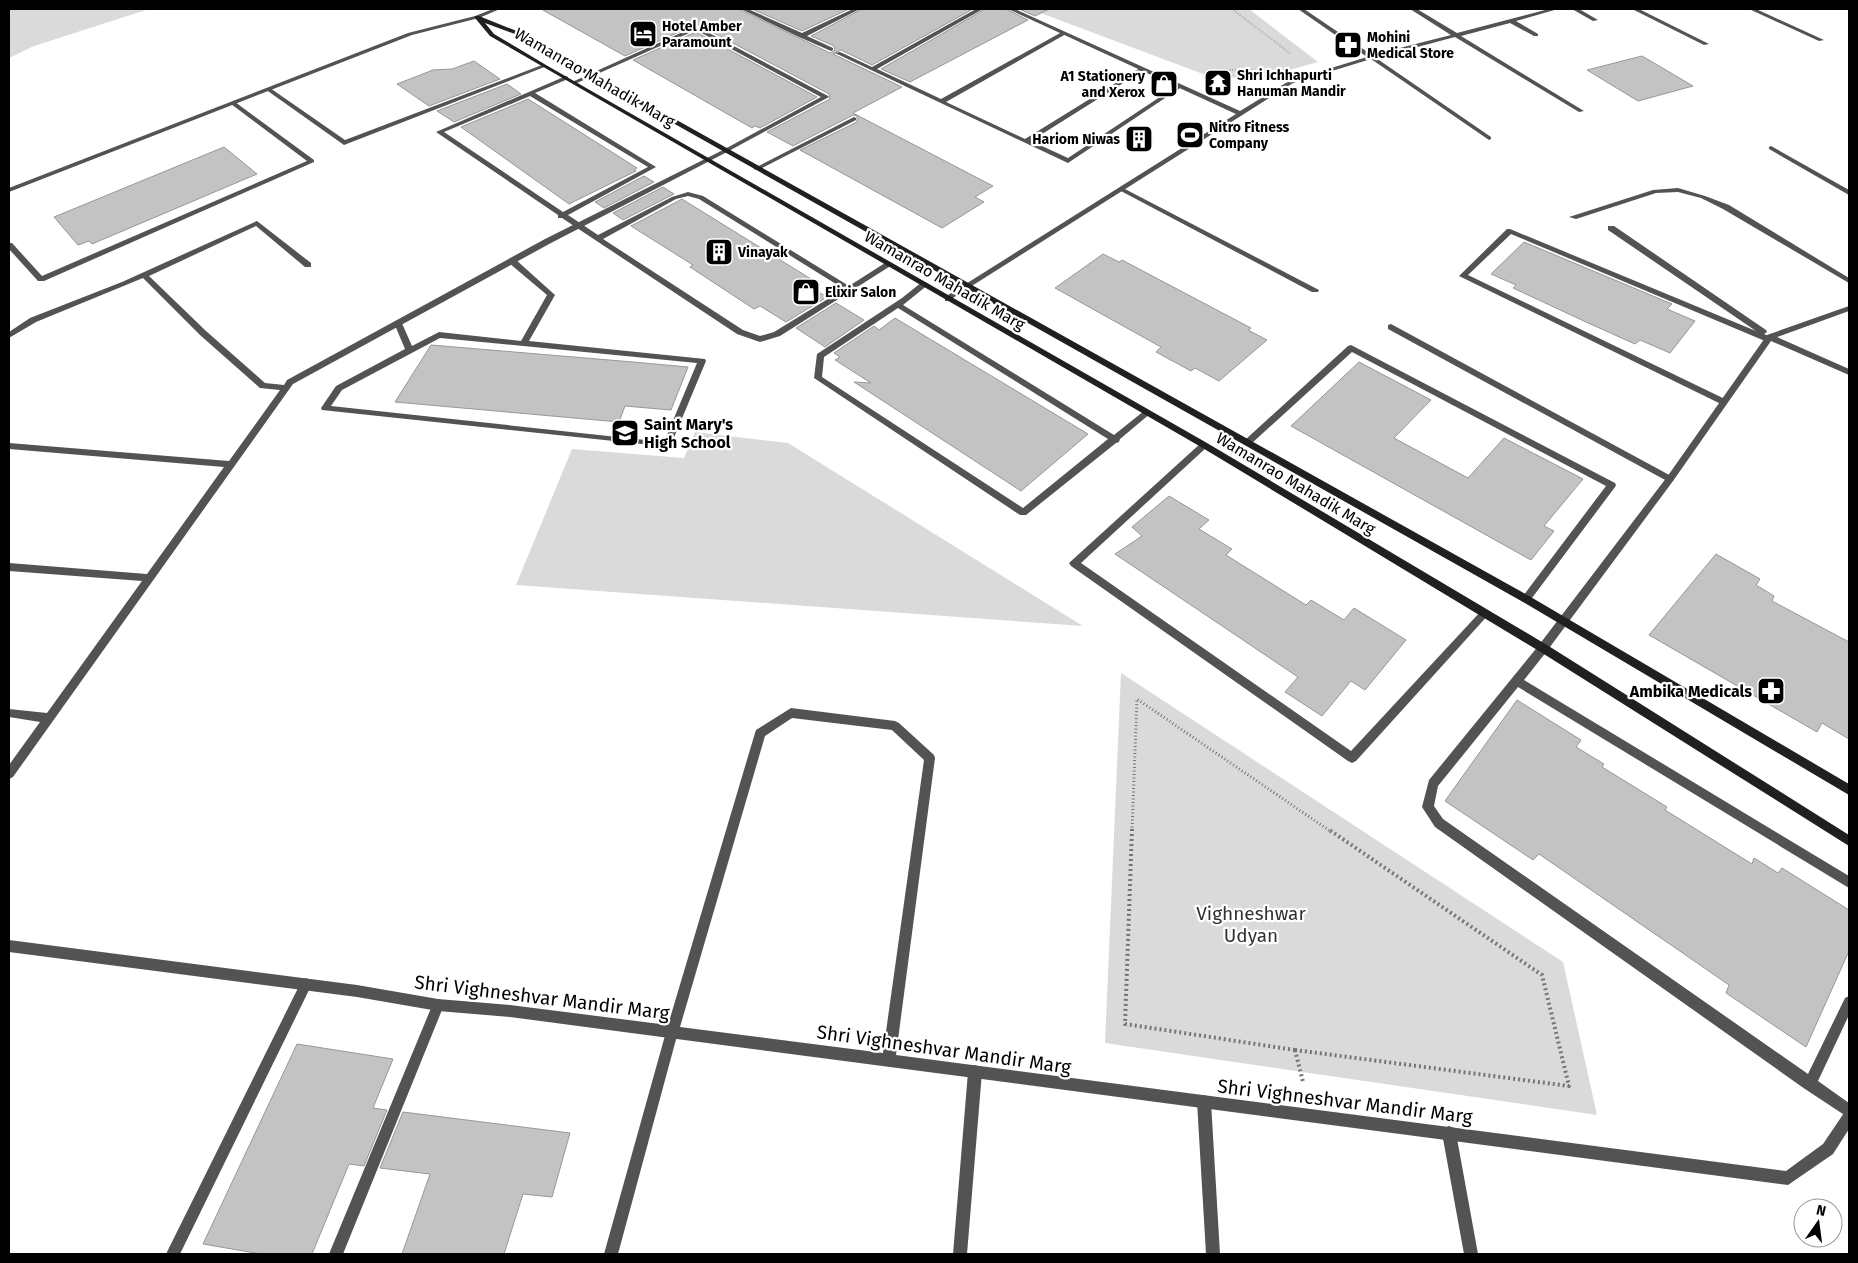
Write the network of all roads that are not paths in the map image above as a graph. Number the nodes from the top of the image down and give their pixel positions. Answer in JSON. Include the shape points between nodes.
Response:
{"nodes":[{"id":1,"x":744,"y":9,"type":"edge"},
{"id":2,"x":857,"y":9,"type":"edge"},
{"id":3,"x":980,"y":9,"type":"edge"},
{"id":4,"x":1011,"y":9,"type":"edge"},
{"id":5,"x":1301,"y":9,"type":"edge"},
{"id":6,"x":1413,"y":9,"type":"edge"},
{"id":7,"x":1555,"y":9,"type":"edge"},
{"id":8,"x":1575,"y":9,"type":"edge"},
{"id":9,"x":1636,"y":9,"type":"edge"},
{"id":10,"x":1752,"y":9,"type":"edge"},
{"id":11,"x":492,"y":10,"type":"edge"},
{"id":12,"x":477,"y":17,"type":"junction"},
{"id":13,"x":1594,"y":20,"type":"dead end"},
{"id":14,"x":1512,"y":21,"type":"junction"},
{"id":15,"x":1064,"y":33,"type":"junction"},
{"id":16,"x":1536,"y":35,"type":"dead end"},
{"id":17,"x":801,"y":36,"type":"junction"},
{"id":18,"x":1455,"y":36,"type":"junction"},
{"id":19,"x":1822,"y":40,"type":"dead end"},
{"id":20,"x":1706,"y":44,"type":"dead end"},
{"id":21,"x":831,"y":50,"type":"dead end"},
{"id":22,"x":838,"y":53,"type":"dead end"},
{"id":23,"x":1369,"y":58,"type":"junction"},
{"id":24,"x":544,"y":66,"type":"junction"},
{"id":25,"x":873,"y":69,"type":"junction"},
{"id":26,"x":1142,"y":69,"type":"junction"},
{"id":27,"x":592,"y":75,"type":"junction"},
{"id":28,"x":566,"y":78,"type":"junction"},
{"id":29,"x":575,"y":82,"type":"junction"},
{"id":30,"x":1180,"y":86,"type":"junction"},
{"id":31,"x":268,"y":89,"type":"junction"},
{"id":32,"x":532,"y":94,"type":"junction"},
{"id":33,"x":941,"y":102,"type":"junction"},
{"id":34,"x":233,"y":103,"type":"junction"},
{"id":35,"x":1581,"y":112,"type":"dead end"},
{"id":36,"x":1241,"y":114,"type":"junction"},
{"id":37,"x":854,"y":119,"type":"dead end"},
{"id":38,"x":1489,"y":138,"type":"dead end"},
{"id":39,"x":1026,"y":141,"type":"junction"},
{"id":40,"x":1771,"y":148,"type":"dead end"},
{"id":41,"x":725,"y":151,"type":"junction"},
{"id":42,"x":708,"y":160,"type":"junction"},
{"id":43,"x":756,"y":169,"type":"junction"},
{"id":44,"x":1121,"y":189,"type":"junction"},
{"id":45,"x":9,"y":190,"type":"edge"},
{"id":46,"x":1849,"y":193,"type":"edge"},
{"id":47,"x":561,"y":216,"type":"junction"},
{"id":48,"x":1573,"y":217,"type":"dead end"},
{"id":49,"x":578,"y":226,"type":"junction"},
{"id":50,"x":1611,"y":228,"type":"dead end"},
{"id":51,"x":599,"y":238,"type":"junction"},
{"id":52,"x":9,"y":245,"type":"edge"},
{"id":53,"x":512,"y":261,"type":"junction"},
{"id":54,"x":308,"y":265,"type":"dead end"},
{"id":55,"x":888,"y":265,"type":"junction"},
{"id":56,"x":144,"y":275,"type":"junction"},
{"id":57,"x":1849,"y":281,"type":"edge"},
{"id":58,"x":925,"y":284,"type":"junction"},
{"id":59,"x":967,"y":287,"type":"junction"},
{"id":60,"x":849,"y":289,"type":"junction"},
{"id":61,"x":1315,"y":290,"type":"dead end"},
{"id":62,"x":948,"y":299,"type":"junction"},
{"id":63,"x":897,"y":304,"type":"junction"},
{"id":64,"x":1849,"y":308,"type":"edge"},
{"id":65,"x":398,"y":323,"type":"junction"},
{"id":66,"x":1391,"y":326,"type":"dead end"},
{"id":67,"x":9,"y":335,"type":"edge"},
{"id":68,"x":1769,"y":338,"type":"junction"},
{"id":69,"x":524,"y":343,"type":"junction"},
{"id":70,"x":410,"y":350,"type":"junction"},
{"id":71,"x":1849,"y":372,"type":"edge"},
{"id":72,"x":286,"y":388,"type":"junction"},
{"id":73,"x":1724,"y":402,"type":"junction"},
{"id":74,"x":1147,"y":413,"type":"junction"},
{"id":75,"x":1116,"y":440,"type":"junction"},
{"id":76,"x":1248,"y":442,"type":"junction"},
{"id":77,"x":1204,"y":445,"type":"junction"},
{"id":78,"x":9,"y":446,"type":"edge"},
{"id":79,"x":231,"y":464,"type":"junction"},
{"id":80,"x":1670,"y":479,"type":"junction"},
{"id":81,"x":9,"y":567,"type":"edge"},
{"id":82,"x":150,"y":578,"type":"junction"},
{"id":83,"x":1526,"y":599,"type":"junction"},
{"id":84,"x":1485,"y":613,"type":"junction"},
{"id":85,"x":1564,"y":621,"type":"junction"},
{"id":86,"x":1543,"y":648,"type":"junction"},
{"id":87,"x":1517,"y":681,"type":"junction"},
{"id":88,"x":9,"y":713,"type":"edge"},
{"id":89,"x":48,"y":718,"type":"junction"},
{"id":90,"x":9,"y":774,"type":"edge"},
{"id":91,"x":1849,"y":790,"type":"edge"},
{"id":92,"x":1849,"y":841,"type":"edge"},
{"id":93,"x":1849,"y":882,"type":"edge"},
{"id":94,"x":9,"y":946,"type":"edge"},
{"id":95,"x":306,"y":984,"type":"junction"},
{"id":96,"x":1849,"y":1002,"type":"edge"},
{"id":97,"x":438,"y":1005,"type":"junction"},
{"id":98,"x":672,"y":1032,"type":"junction"},
{"id":99,"x":889,"y":1060,"type":"junction"},
{"id":100,"x":975,"y":1072,"type":"junction"},
{"id":101,"x":1810,"y":1084,"type":"junction"},
{"id":102,"x":1204,"y":1102,"type":"junction"},
{"id":103,"x":1849,"y":1111,"type":"edge"},
{"id":104,"x":1849,"y":1118,"type":"edge"},
{"id":105,"x":1449,"y":1133,"type":"junction"},
{"id":106,"x":173,"y":1254,"type":"edge"},
{"id":107,"x":336,"y":1254,"type":"edge"},
{"id":108,"x":611,"y":1254,"type":"edge"},
{"id":109,"x":960,"y":1254,"type":"edge"},
{"id":110,"x":1212,"y":1254,"type":"edge"},
{"id":111,"x":1471,"y":1254,"type":"edge"}],
"edges":[{"from":1,"to":17,"type":"street"},
{"from":2,"to":17,"type":"street"},
{"from":3,"to":25,"type":"street"},
{"from":4,"to":15,"type":"street"},
{"from":5,"to":23,"type":"street"},
{"from":6,"to":18,"type":"street"},
{"from":7,"to":14,"type":"street"},
{"from":8,"to":13,"type":"street"},
{"from":9,"to":20,"type":"street"},
{"from":10,"to":19,"type":"street"},
{"from":11,"to":12,"type":"street"},
{"from":12,"to":24,"type":"street","name":"Wamanrao Mahadik Marg","via":[[492,35]]},
{"from":12,"to":27,"type":"street","name":"Wamanrao Mahadik Marg","via":[[511,30]]},
{"from":12,"to":31,"type":"street","via":[[410,34]]},
{"from":14,"to":16,"type":"street"},
{"from":14,"to":18,"type":"street"},
{"from":15,"to":26,"type":"street"},
{"from":15,"to":33,"type":"street"},
{"from":17,"to":21,"type":"street"},
{"from":18,"to":23,"type":"street"},
{"from":18,"to":35,"type":"street"},
{"from":22,"to":25,"type":"street"},
{"from":23,"to":36,"type":"street","via":[[1291,82]]},
{"from":23,"to":38,"type":"street"},
{"from":24,"to":28,"type":"street","name":"Wamanrao Mahadik Marg"},
{"from":24,"to":31,"type":"street","via":[[344,143]]},
{"from":25,"to":33,"type":"street"},
{"from":26,"to":30,"type":"street"},
{"from":26,"to":39,"type":"street"},
{"from":27,"to":29,"type":"street"},
{"from":27,"to":41,"type":"street","name":"Wamanrao Mahadik Marg"},
{"from":27,"to":41,"type":"street","via":[[696,28],[826,97]]},
{"from":28,"to":29,"type":"street","name":"Wamanrao Mahadik Marg"},
{"from":28,"to":32,"type":"street"},
{"from":29,"to":42,"type":"street","name":"Wamanrao Mahadik Marg"},
{"from":30,"to":36,"type":"street"},
{"from":30,"to":39,"type":"street","via":[[1068,161]]},
{"from":31,"to":34,"type":"street"},
{"from":32,"to":47,"type":"street","via":[[652,167]]},
{"from":32,"to":47,"type":"street","via":[[439,132]]},
{"from":33,"to":39,"type":"street"},
{"from":34,"to":45,"type":"street"},
{"from":34,"to":52,"type":"street","via":[[312,161],[41,279]]},
{"from":36,"to":44,"type":"street"},
{"from":37,"to":43,"type":"street"},
{"from":40,"to":46,"type":"street"},
{"from":41,"to":42,"type":"street"},
{"from":41,"to":43,"type":"street","name":"Wamanrao Mahadik Marg"},
{"from":42,"to":49,"type":"street"},
{"from":42,"to":55,"type":"street","name":"Wamanrao Mahadik Marg"},
{"from":43,"to":59,"type":"street","name":"Wamanrao Mahadik Marg"},
{"from":44,"to":59,"type":"street"},
{"from":44,"to":61,"type":"street"},
{"from":47,"to":49,"type":"street"},
{"from":48,"to":57,"type":"street","via":[[1655,191],[1678,190],[1726,207]]},
{"from":49,"to":51,"type":"street"},
{"from":49,"to":53,"type":"street"},
{"from":50,"to":68,"type":"street"},
{"from":51,"to":60,"type":"street","via":[[674,198],[688,194],[701,197]]},
{"from":51,"to":60,"type":"street","via":[[740,332],[760,339],[778,334]]},
{"from":53,"to":65,"type":"street"},
{"from":53,"to":69,"type":"street","via":[[551,295]]},
{"from":54,"to":56,"type":"street","via":[[257,223]]},
{"from":55,"to":58,"type":"street","name":"Wamanrao Mahadik Marg"},
{"from":55,"to":60,"type":"street"},
{"from":56,"to":67,"type":"street","via":[[33,320]]},
{"from":56,"to":72,"type":"street","via":[[263,386]]},
{"from":58,"to":62,"type":"street","name":"Wamanrao Mahadik Marg"},
{"from":58,"to":63,"type":"street"},
{"from":59,"to":62,"type":"street"},
{"from":59,"to":76,"type":"street","name":"Wamanrao Mahadik Marg"},
{"from":62,"to":74,"type":"street","name":"Wamanrao Mahadik Marg"},
{"from":63,"to":75,"type":"street"},
{"from":63,"to":75,"type":"street","via":[[820,356],[818,378],[1023,513]]},
{"from":64,"to":68,"type":"street"},
{"from":65,"to":70,"type":"street"},
{"from":65,"to":72,"type":"street","via":[[290,382]]},
{"from":66,"to":80,"type":"street"},
{"from":68,"to":71,"type":"street"},
{"from":68,"to":73,"type":"street"},
{"from":68,"to":73,"type":"street","via":[[1510,231],[1463,276]]},
{"from":69,"to":70,"type":"street","via":[[439,335]]},
{"from":69,"to":70,"type":"street","via":[[702,361],[667,445],[325,408],[339,388]]},
{"from":72,"to":79,"type":"street"},
{"from":73,"to":80,"type":"street"},
{"from":74,"to":75,"type":"street"},
{"from":74,"to":77,"type":"street","name":"Wamanrao Mahadik Marg"},
{"from":76,"to":83,"type":"street","name":"Wamanrao Mahadik Marg"},
{"from":76,"to":83,"type":"street","via":[[1351,348],[1612,485]]},
{"from":77,"to":84,"type":"street","name":"Wamanrao Mahadik Marg"},
{"from":77,"to":84,"type":"street","via":[[1074,563],[1352,758]]},
{"from":78,"to":79,"type":"street"},
{"from":79,"to":82,"type":"street"},
{"from":80,"to":85,"type":"street"},
{"from":81,"to":82,"type":"street"},
{"from":82,"to":89,"type":"street"},
{"from":83,"to":85,"type":"street","name":"Wamanrao Mahadik Marg"},
{"from":84,"to":86,"type":"street","name":"Wamanrao Mahadik Marg"},
{"from":85,"to":86,"type":"street"},
{"from":85,"to":91,"type":"street","name":"Wamanrao Mahadik Marg"},
{"from":86,"to":87,"type":"street"},
{"from":86,"to":92,"type":"street","name":"Wamanrao Mahadik Marg"},
{"from":87,"to":93,"type":"street"},
{"from":87,"to":101,"type":"street","via":[[1434,784],[1428,807],[1439,823]]},
{"from":88,"to":89,"type":"street"},
{"from":89,"to":90,"type":"street"},
{"from":94,"to":95,"type":"street","name":"Shri Vighneshvar Mandir Marg"},
{"from":95,"to":97,"type":"street","name":"Shri Vighneshvar Mandir Marg"},
{"from":95,"to":106,"type":"street"},
{"from":96,"to":101,"type":"street"},
{"from":97,"to":98,"type":"street","name":"Shri Vighneshvar Mandir Marg"},
{"from":97,"to":107,"type":"street"},
{"from":98,"to":99,"type":"street","name":"Shri Vighneshvar Mandir Marg"},
{"from":98,"to":99,"type":"street","via":[[760,733],[791,713],[895,726],[930,758]]},
{"from":98,"to":108,"type":"street"},
{"from":99,"to":100,"type":"street","name":"Shri Vighneshvar Mandir Marg"},
{"from":100,"to":102,"type":"street","name":"Shri Vighneshvar Mandir Marg"},
{"from":100,"to":109,"type":"street"},
{"from":101,"to":103,"type":"street"},
{"from":102,"to":105,"type":"street","name":"Shri Vighneshvar Mandir Marg"},
{"from":102,"to":110,"type":"street"},
{"from":104,"to":105,"type":"street","name":"Shri Vighneshvar Mandir Marg","via":[[1828,1150],[1788,1178]]},
{"from":105,"to":111,"type":"street"}]}
